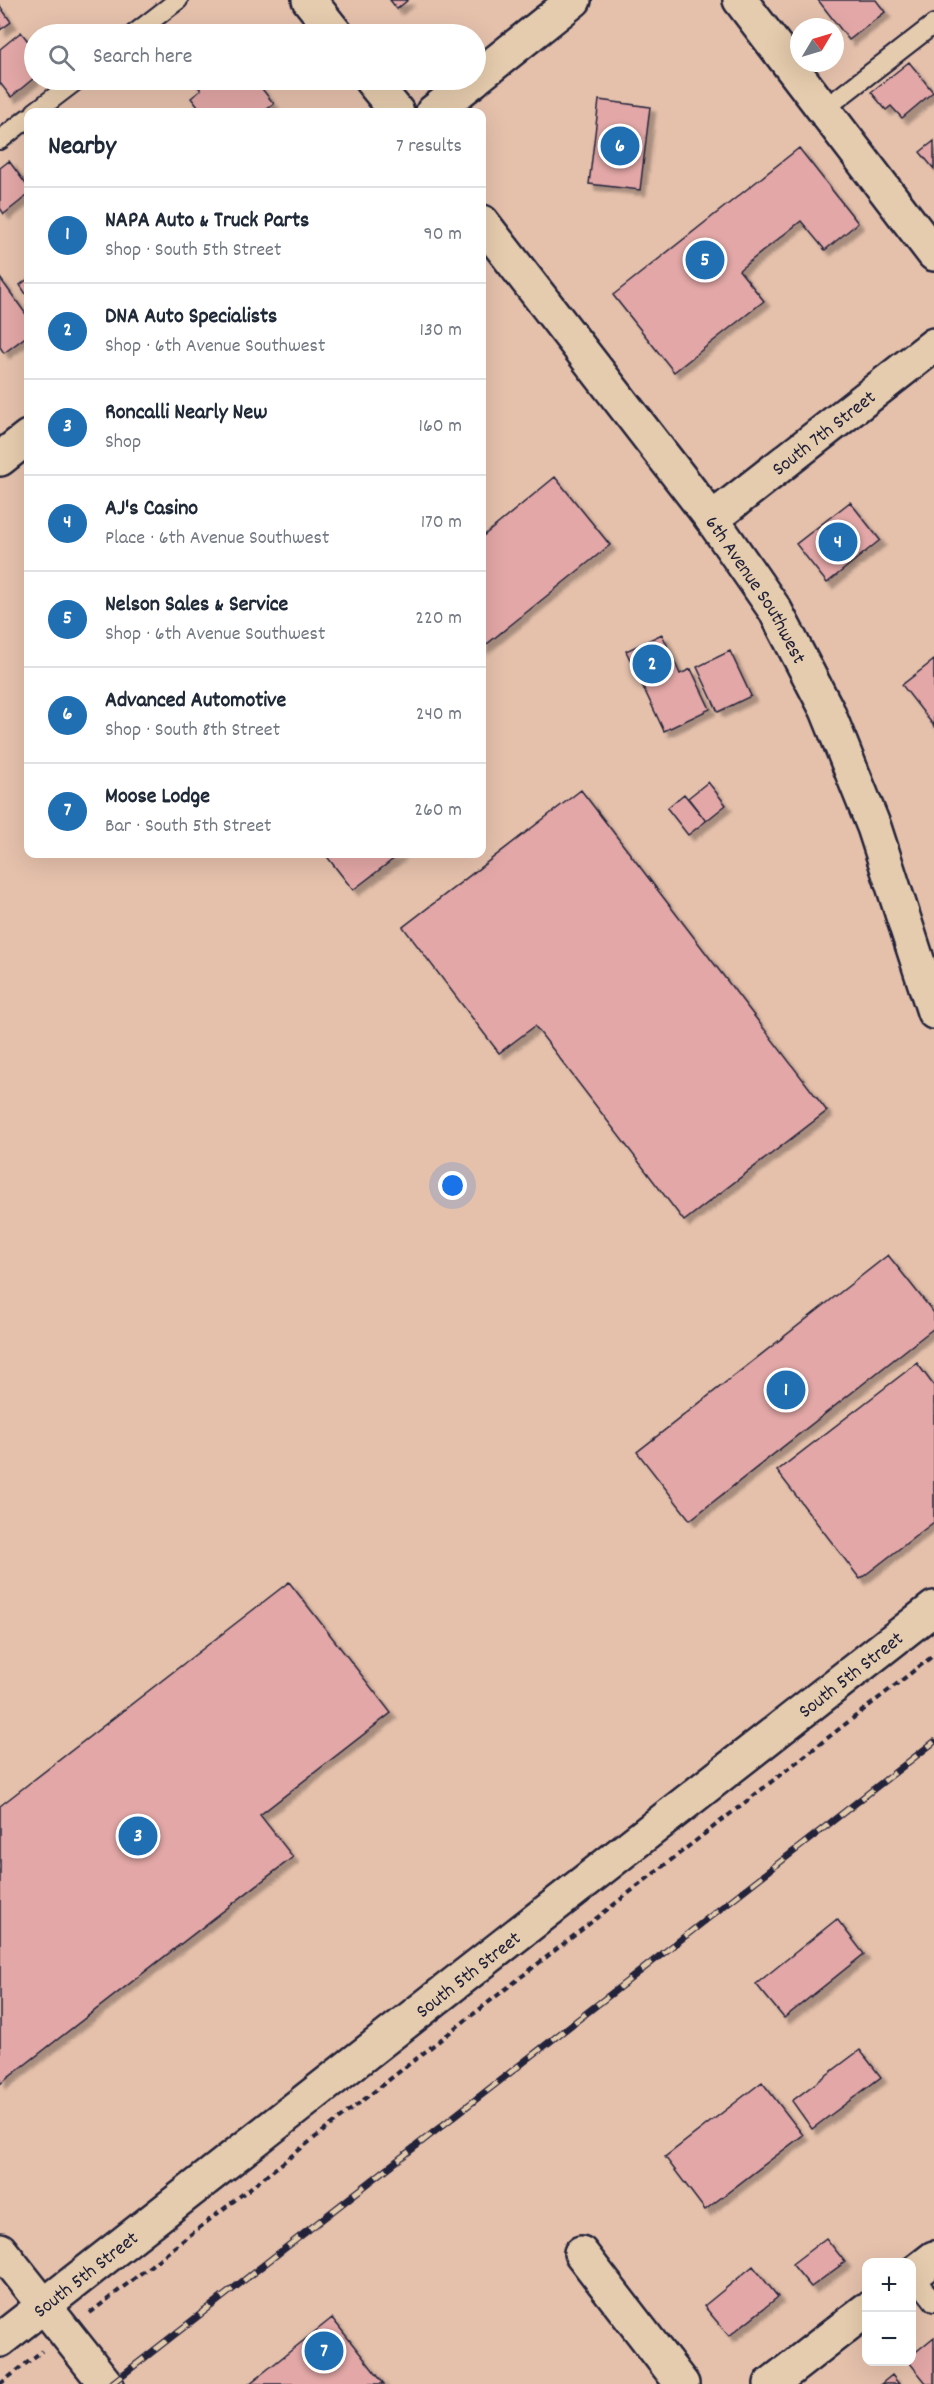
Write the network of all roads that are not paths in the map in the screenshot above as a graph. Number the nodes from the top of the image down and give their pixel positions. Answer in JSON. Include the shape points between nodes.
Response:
{"nodes":[{"id":1,"x":178,"y":0,"type":"edge"},
{"id":2,"x":309,"y":0,"type":"edge"},
{"id":3,"x":574,"y":0,"type":"edge"},
{"id":4,"x":740,"y":0,"type":"edge"},
{"id":5,"x":147,"y":24,"type":"edge"},
{"id":6,"x":328,"y":24,"type":"edge"},
{"id":7,"x":934,"y":24,"type":"edge"},
{"id":8,"x":486,"y":70,"type":"edge"},
{"id":9,"x":64,"y":90,"type":"edge"},
{"id":10,"x":379,"y":90,"type":"edge"},
{"id":11,"x":461,"y":90,"type":"edge"},
{"id":12,"x":40,"y":108,"type":"edge"},
{"id":13,"x":394,"y":108,"type":"edge"},
{"id":14,"x":438,"y":108,"type":"edge"},
{"id":15,"x":823,"y":110,"type":"junction"},
{"id":16,"x":24,"y":121,"type":"edge"},
{"id":17,"x":0,"y":140,"type":"edge"},
{"id":18,"x":486,"y":227,"type":"edge"},
{"id":19,"x":934,"y":254,"type":"edge"},
{"id":20,"x":934,"y":345,"type":"edge"},
{"id":21,"x":24,"y":440,"type":"edge"},
{"id":22,"x":0,"y":459,"type":"edge"},
{"id":23,"x":712,"y":519,"type":"junction"},
{"id":24,"x":934,"y":1012,"type":"edge"},
{"id":25,"x":934,"y":1608,"type":"edge"},
{"id":26,"x":0,"y":2250,"type":"edge"},
{"id":27,"x":581,"y":2253,"type":"dead end"},
{"id":28,"x":919,"y":2269,"type":"edge"},
{"id":29,"x":934,"y":2302,"type":"edge"},
{"id":30,"x":43,"y":2306,"type":"junction"},
{"id":31,"x":864,"y":2312,"type":"edge"},
{"id":32,"x":0,"y":2340,"type":"edge"},
{"id":33,"x":106,"y":2384,"type":"edge"},
{"id":34,"x":682,"y":2384,"type":"edge"},
{"id":35,"x":771,"y":2384,"type":"edge"}],
"edges":[{"from":1,"to":5,"type":"lane"},
{"from":2,"to":6,"type":"main road"},
{"from":3,"to":8,"type":"main road"},
{"from":4,"to":15,"type":"main road"},
{"from":7,"to":15,"type":"lane"},
{"from":9,"to":12,"type":"lane"},
{"from":10,"to":13,"type":"main road"},
{"from":11,"to":14,"type":"main road"},
{"from":15,"to":19,"type":"main road"},
{"from":16,"to":17,"type":"lane"},
{"from":18,"to":23,"type":"main road","name":"6th Avenue Southwest"},
{"from":20,"to":23,"type":"main road","name":"South 7th Street"},
{"from":21,"to":22,"type":"main road"},
{"from":23,"to":24,"type":"main road","name":"6th Avenue Southwest","via":[[775,610],[827,710],[874,827]]},
{"from":25,"to":30,"type":"main road","name":"South 5th Street"},
{"from":26,"to":30,"type":"main road"},
{"from":27,"to":34,"type":"main road"},
{"from":28,"to":29,"type":"lane"},
{"from":30,"to":32,"type":"main road","name":"South 5th Street"},
{"from":30,"to":33,"type":"main road"},
{"from":31,"to":35,"type":"main road"}]}
